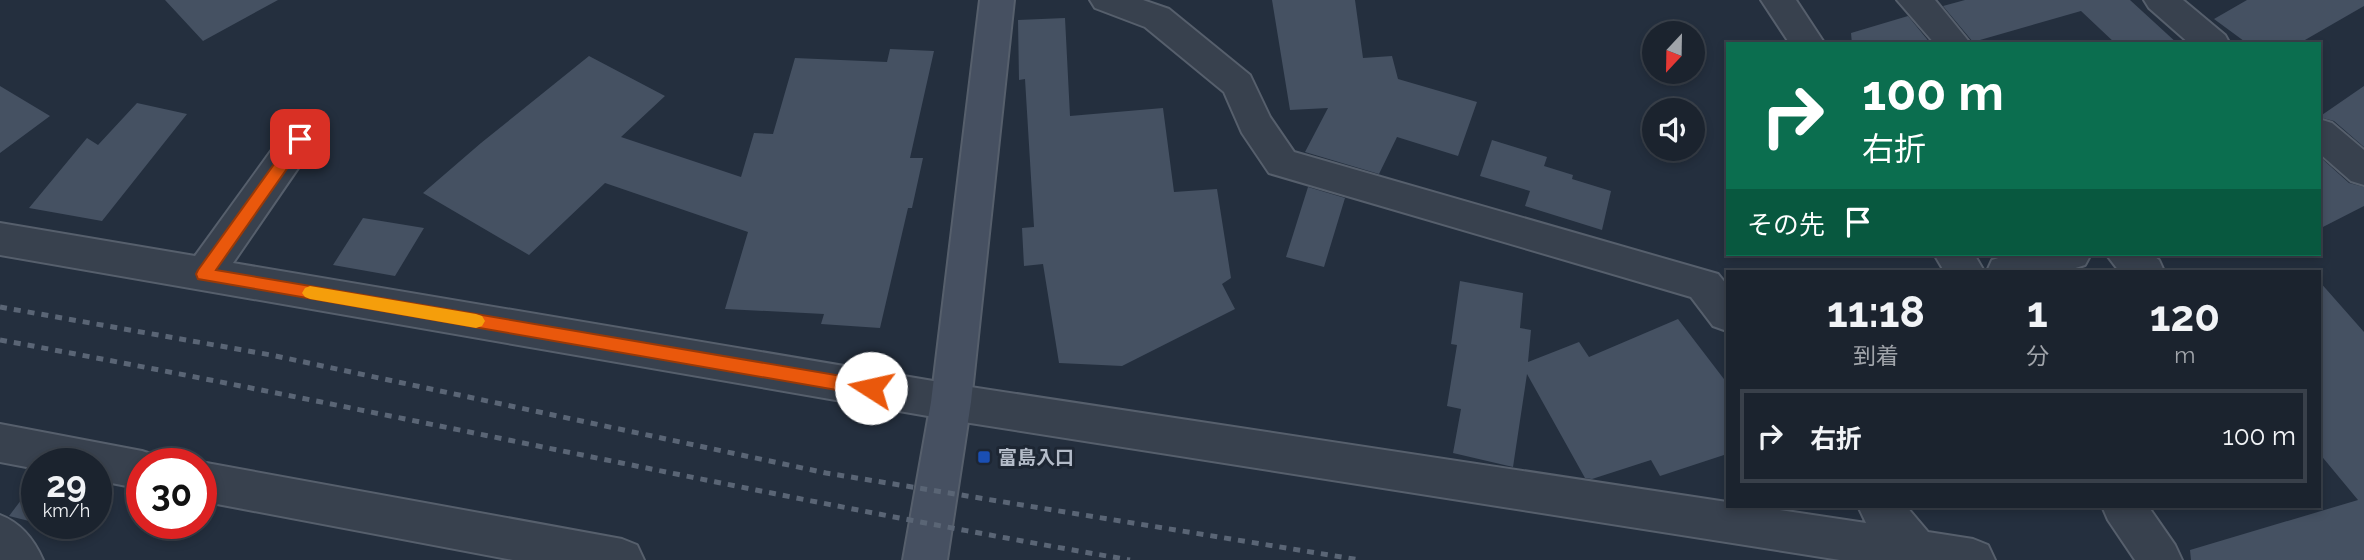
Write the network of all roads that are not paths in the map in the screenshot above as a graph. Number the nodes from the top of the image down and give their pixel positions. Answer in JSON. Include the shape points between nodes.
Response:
{"nodes":[{"id":1,"x":998,"y":0,"type":"edge"},
{"id":2,"x":1107,"y":0,"type":"edge"},
{"id":3,"x":1778,"y":0,"type":"edge"},
{"id":4,"x":1914,"y":0,"type":"edge"},
{"id":5,"x":2161,"y":0,"type":"edge"},
{"id":6,"x":1807,"y":42,"type":"edge"},
{"id":7,"x":1952,"y":42,"type":"edge"},
{"id":8,"x":2211,"y":42,"type":"edge"},
{"id":9,"x":2321,"y":135,"type":"edge"},
{"id":10,"x":300,"y":139,"type":"dead end"},
{"id":11,"x":2364,"y":171,"type":"edge"},
{"id":12,"x":0,"y":239,"type":"edge"},
{"id":13,"x":2064,"y":256,"type":"edge"},
{"id":14,"x":2127,"y":256,"type":"edge"},
{"id":15,"x":2010,"y":270,"type":"edge"},
{"id":16,"x":2144,"y":270,"type":"edge"},
{"id":17,"x":204,"y":274,"type":"junction"},
{"id":18,"x":1726,"y":313,"type":"edge"},
{"id":19,"x":951,"y":402,"type":"junction"},
{"id":20,"x":0,"y":443,"type":"edge"},
{"id":21,"x":126,"y":467,"type":"edge"},
{"id":22,"x":217,"y":484,"type":"edge"},
{"id":23,"x":1881,"y":508,"type":"edge"},
{"id":24,"x":2124,"y":508,"type":"edge"},
{"id":25,"x":0,"y":535,"type":"edge"},
{"id":26,"x":1916,"y":551,"type":"junction"},
{"id":27,"x":20,"y":560,"type":"edge"},
{"id":28,"x":622,"y":560,"type":"edge"},
{"id":29,"x":925,"y":560,"type":"edge"},
{"id":30,"x":1972,"y":560,"type":"edge"},
{"id":31,"x":2160,"y":560,"type":"edge"}],
"edges":[{"from":1,"to":19,"type":"street"},
{"from":2,"to":18,"type":"street","via":[[1157,18],[1238,84],[1255,123],[1282,163],[1704,285]]},
{"from":3,"to":6,"type":"street"},
{"from":4,"to":7,"type":"street"},
{"from":5,"to":8,"type":"street"},
{"from":9,"to":11,"type":"street"},
{"from":10,"to":17,"type":"street"},
{"from":12,"to":17,"type":"street"},
{"from":13,"to":15,"type":"street"},
{"from":14,"to":16,"type":"street"},
{"from":17,"to":19,"type":"street"},
{"from":19,"to":26,"type":"street"},
{"from":19,"to":29,"type":"street"},
{"from":20,"to":21,"type":"street"},
{"from":22,"to":28,"type":"street"},
{"from":23,"to":26,"type":"street"},
{"from":24,"to":31,"type":"street"},
{"from":25,"to":27,"type":"street"},
{"from":26,"to":30,"type":"street"}]}
